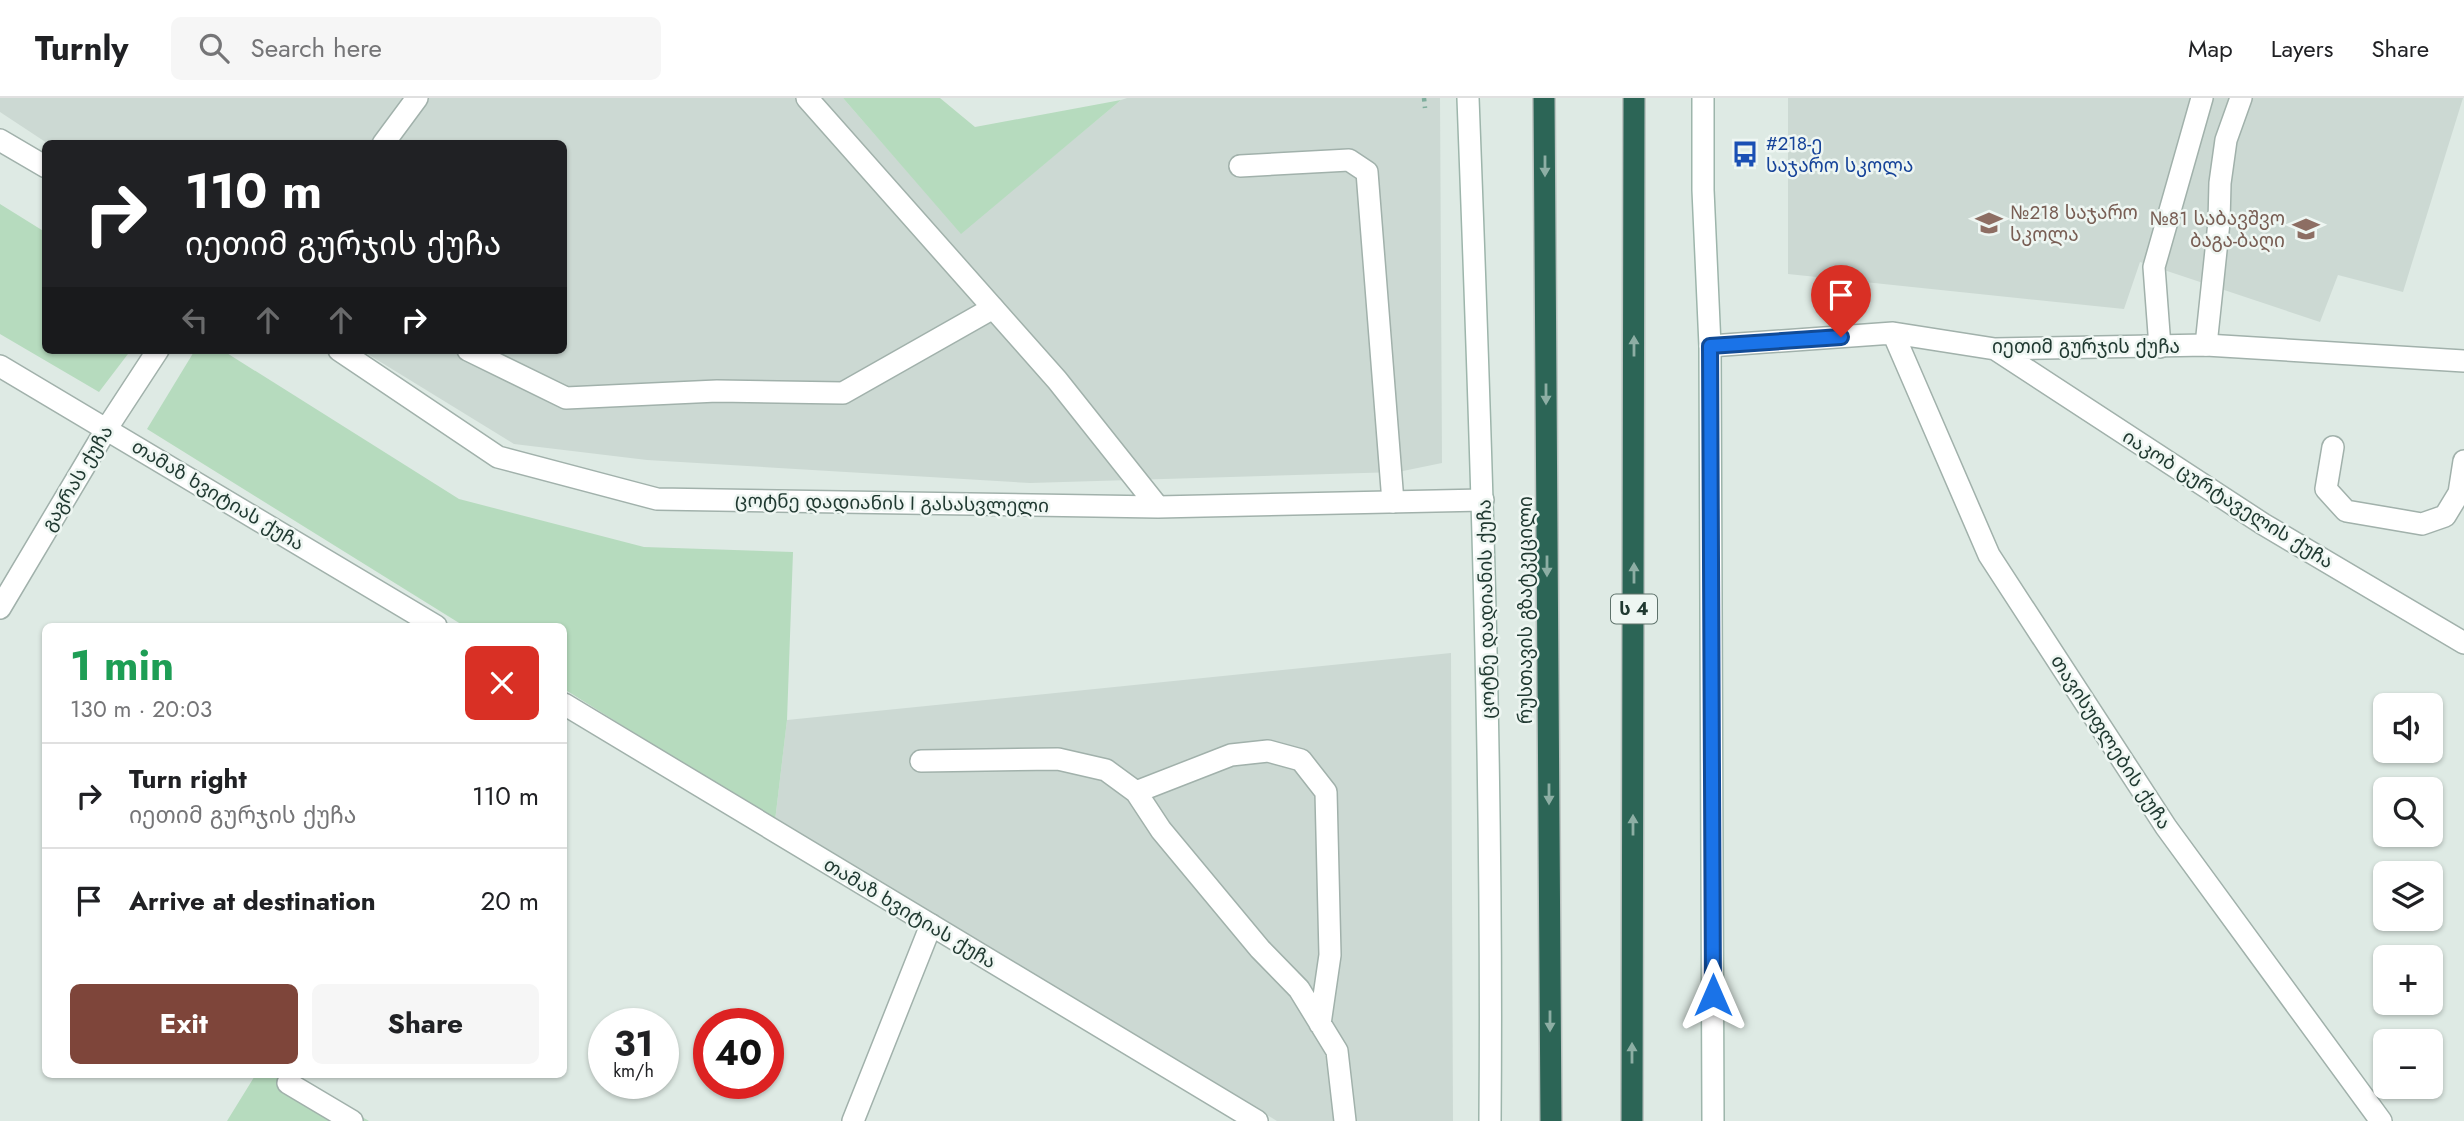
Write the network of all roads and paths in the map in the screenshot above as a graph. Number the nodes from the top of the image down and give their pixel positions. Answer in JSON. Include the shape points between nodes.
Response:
{"nodes":[{"id":1,"x":416,"y":98,"type":"edge"},
{"id":2,"x":807,"y":98,"type":"edge"},
{"id":3,"x":1424,"y":98,"type":"edge"},
{"id":4,"x":1468,"y":98,"type":"edge"},
{"id":5,"x":1544,"y":98,"type":"edge"},
{"id":6,"x":1634,"y":98,"type":"edge"},
{"id":7,"x":1703,"y":98,"type":"edge"},
{"id":8,"x":2202,"y":98,"type":"edge"},
{"id":9,"x":2241,"y":98,"type":"edge"},
{"id":10,"x":1425,"y":108,"type":"dead end"},
{"id":11,"x":0,"y":140,"type":"edge"},
{"id":12,"x":386,"y":140,"type":"edge"},
{"id":13,"x":42,"y":165,"type":"edge"},
{"id":14,"x":1240,"y":166,"type":"dead end"},
{"id":15,"x":993,"y":308,"type":"junction"},
{"id":16,"x":1894,"y":333,"type":"junction"},
{"id":17,"x":2206,"y":345,"type":"junction"},
{"id":18,"x":1710,"y":346,"type":"junction"},
{"id":19,"x":2160,"y":347,"type":"junction"},
{"id":20,"x":1995,"y":349,"type":"junction"},
{"id":21,"x":155,"y":354,"type":"edge"},
{"id":22,"x":345,"y":354,"type":"edge"},
{"id":23,"x":476,"y":354,"type":"edge"},
{"id":24,"x":2464,"y":361,"type":"edge"},
{"id":25,"x":0,"y":366,"type":"edge"},
{"id":26,"x":107,"y":428,"type":"junction"},
{"id":27,"x":2333,"y":447,"type":"dead end"},
{"id":28,"x":2464,"y":461,"type":"edge"},
{"id":29,"x":1483,"y":500,"type":"junction"},
{"id":30,"x":1393,"y":502,"type":"junction"},
{"id":31,"x":1158,"y":507,"type":"junction"},
{"id":32,"x":0,"y":608,"type":"edge"},
{"id":33,"x":431,"y":623,"type":"edge"},
{"id":34,"x":2464,"y":643,"type":"edge"},
{"id":35,"x":567,"y":706,"type":"edge"},
{"id":36,"x":921,"y":761,"type":"dead end"},
{"id":37,"x":1136,"y":792,"type":"junction"},
{"id":38,"x":931,"y":925,"type":"junction"},
{"id":39,"x":1320,"y":1024,"type":"junction"},
{"id":40,"x":288,"y":1083,"type":"dead end"},
{"id":41,"x":352,"y":1121,"type":"edge"},
{"id":42,"x":853,"y":1121,"type":"edge"},
{"id":43,"x":1257,"y":1121,"type":"edge"},
{"id":44,"x":1345,"y":1121,"type":"edge"},
{"id":45,"x":1490,"y":1121,"type":"edge"},
{"id":46,"x":1551,"y":1121,"type":"edge"},
{"id":47,"x":1632,"y":1121,"type":"edge"},
{"id":48,"x":1713,"y":1121,"type":"edge"},
{"id":49,"x":2381,"y":1121,"type":"edge"}],
"edges":[{"from":1,"to":12,"type":"street"},
{"from":2,"to":15,"type":"street"},
{"from":3,"to":10,"type":"path"},
{"from":4,"to":29,"type":"street","name":"ცოტნე დადიანის ქუჩა"},
{"from":5,"to":46,"type":"highway","name":"რუსთავის გზატკეცილი","one_way":true},
{"from":47,"to":6,"type":"highway","number":"ს 4","one_way":true},
{"from":7,"to":18,"type":"street"},
{"from":8,"to":19,"type":"street","via":[[2154,267]]},
{"from":9,"to":17,"type":"street","via":[[2226,140]]},
{"from":11,"to":13,"type":"street"},
{"from":14,"to":30,"type":"street","via":[[1349,160],[1367,172]]},
{"from":15,"to":23,"type":"street","via":[[842,393],[717,391],[566,398]]},
{"from":15,"to":31,"type":"street"},
{"from":16,"to":18,"type":"street","name":"იეთიმ გურჯის ქუჩა"},
{"from":16,"to":20,"type":"street","name":"იეთიმ გურჯის ქუჩა"},
{"from":16,"to":49,"type":"street","name":"თავისუფლების ქუჩა","via":[[1989,555],[2166,827]]},
{"from":17,"to":19,"type":"street","name":"იეთიმ გურჯის ქუჩა"},
{"from":17,"to":24,"type":"street","name":"იეთიმ გურჯის ქუჩა"},
{"from":18,"to":48,"type":"street"},
{"from":19,"to":20,"type":"street","name":"იეთიმ გურჯის ქუჩა"},
{"from":20,"to":34,"type":"street","name":"იაკობ ცურტაველის ქუჩა","via":[[2263,524]]},
{"from":21,"to":26,"type":"street","name":"გაგრას ქუჩა"},
{"from":22,"to":31,"type":"street","name":"ცოტნე დადიანის I გასასვლელი","via":[[498,457],[657,499]]},
{"from":25,"to":26,"type":"street","name":"თამაზ ხვიტიას ქუჩა"},
{"from":26,"to":32,"type":"street","name":"გაგრას ქუჩა"},
{"from":26,"to":33,"type":"street","name":"თამაზ ხვიტიას ქუჩა"},
{"from":27,"to":28,"type":"street","via":[[2326,489],[2347,511],[2422,524],[2445,516],[2459,493]]},
{"from":29,"to":30,"type":"street","name":"ცოტნე დადიანის I გასასვლელი"},
{"from":29,"to":45,"type":"street","name":"ცოტნე დადიანის ქუჩა","via":[[1492,914]]},
{"from":30,"to":31,"type":"street","name":"ცოტნე დადიანის I გასასვლელი"},
{"from":35,"to":38,"type":"street","name":"თამაზ ხვიტიას ქუჩა"},
{"from":36,"to":37,"type":"street","via":[[1058,759],[1106,770]]},
{"from":37,"to":39,"type":"street","via":[[1161,830],[1260,950],[1299,989]]},
{"from":37,"to":39,"type":"street","via":[[1231,755],[1268,751],[1301,760],[1326,792],[1330,955]]},
{"from":38,"to":42,"type":"street"},
{"from":38,"to":43,"type":"street","name":"თამაზ ხვიტიას ქუჩა"},
{"from":39,"to":44,"type":"street","via":[[1337,1051]]},
{"from":40,"to":41,"type":"street"}]}
